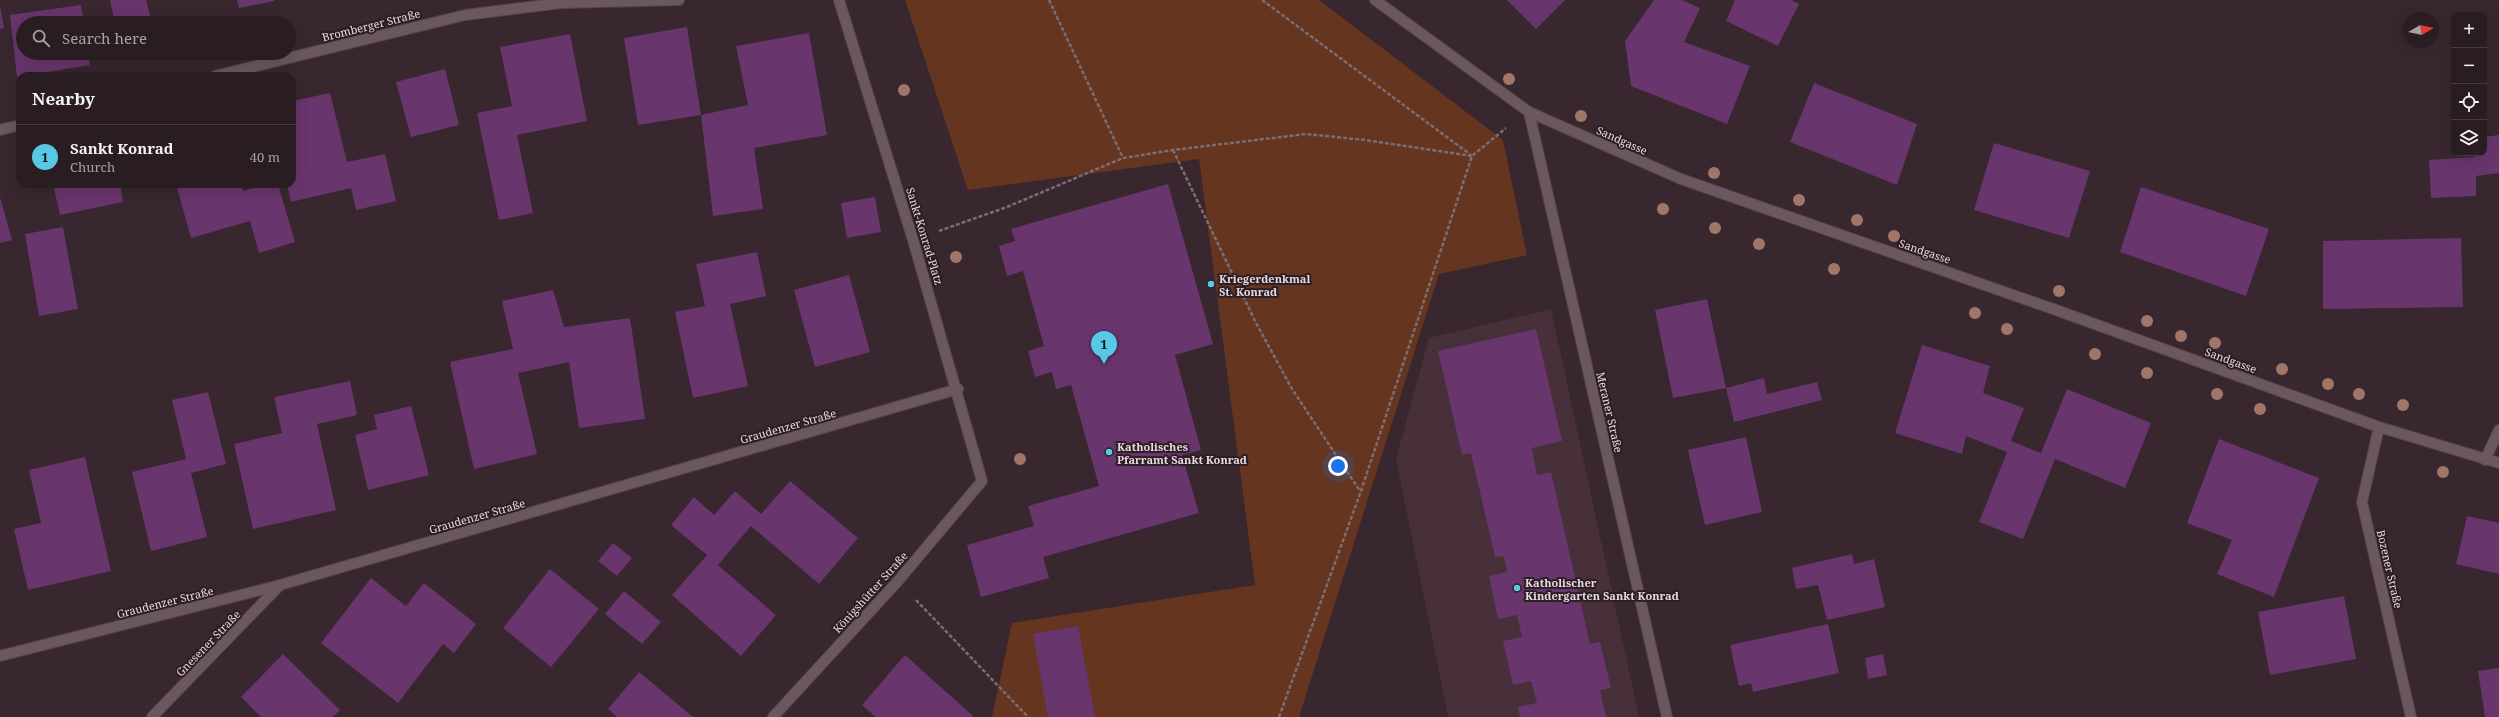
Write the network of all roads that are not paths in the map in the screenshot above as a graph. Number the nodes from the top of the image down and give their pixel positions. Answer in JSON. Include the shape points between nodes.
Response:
{"nodes":[{"id":1,"x":679,"y":0,"type":"edge"},
{"id":2,"x":839,"y":0,"type":"edge"},
{"id":3,"x":1375,"y":0,"type":"edge"},
{"id":4,"x":296,"y":56,"type":"edge"},
{"id":5,"x":280,"y":60,"type":"edge"},
{"id":6,"x":231,"y":72,"type":"edge"},
{"id":7,"x":1529,"y":112,"type":"junction"},
{"id":8,"x":16,"y":125,"type":"edge"},
{"id":9,"x":0,"y":130,"type":"edge"},
{"id":10,"x":958,"y":389,"type":"junction"},
{"id":11,"x":2379,"y":427,"type":"junction"},
{"id":12,"x":2499,"y":430,"type":"edge"},
{"id":13,"x":2485,"y":460,"type":"junction"},
{"id":14,"x":2499,"y":463,"type":"edge"},
{"id":15,"x":982,"y":481,"type":"joint"},
{"id":16,"x":280,"y":585,"type":"junction"},
{"id":17,"x":0,"y":656,"type":"edge"},
{"id":18,"x":152,"y":717,"type":"edge"},
{"id":19,"x":773,"y":717,"type":"edge"},
{"id":20,"x":1667,"y":717,"type":"edge"},
{"id":21,"x":2411,"y":717,"type":"edge"}],
"edges":[{"from":1,"to":4,"type":"street","name":"Bromberger Straße","via":[[561,3],[464,15]]},
{"from":2,"to":10,"type":"street","name":"Sankt-Konrad-Platz"},
{"from":3,"to":7,"type":"street","name":"Sandgasse"},
{"from":5,"to":6,"type":"street","name":"Bromberger Straße"},
{"from":7,"to":11,"type":"street","name":"Sandgasse","via":[[1681,179],[2056,310]]},
{"from":7,"to":20,"type":"street","name":"Meraner Straße"},
{"from":8,"to":9,"type":"street"},
{"from":10,"to":15,"type":"street","name":"Sankt-Konrad-Platz"},
{"from":10,"to":16,"type":"street","name":"Graudenzer Straße"},
{"from":11,"to":13,"type":"street","name":"Sandgasse"},
{"from":11,"to":21,"type":"street","name":"Bozener Straße","via":[[2362,502]]},
{"from":12,"to":13,"type":"street"},
{"from":13,"to":14,"type":"street","name":"Sandgasse"},
{"from":15,"to":19,"type":"street","name":"Königshütter Straße","via":[[898,581]]},
{"from":16,"to":17,"type":"street","name":"Graudenzer Straße"},
{"from":16,"to":18,"type":"street","name":"Gnesener Straße"}]}
